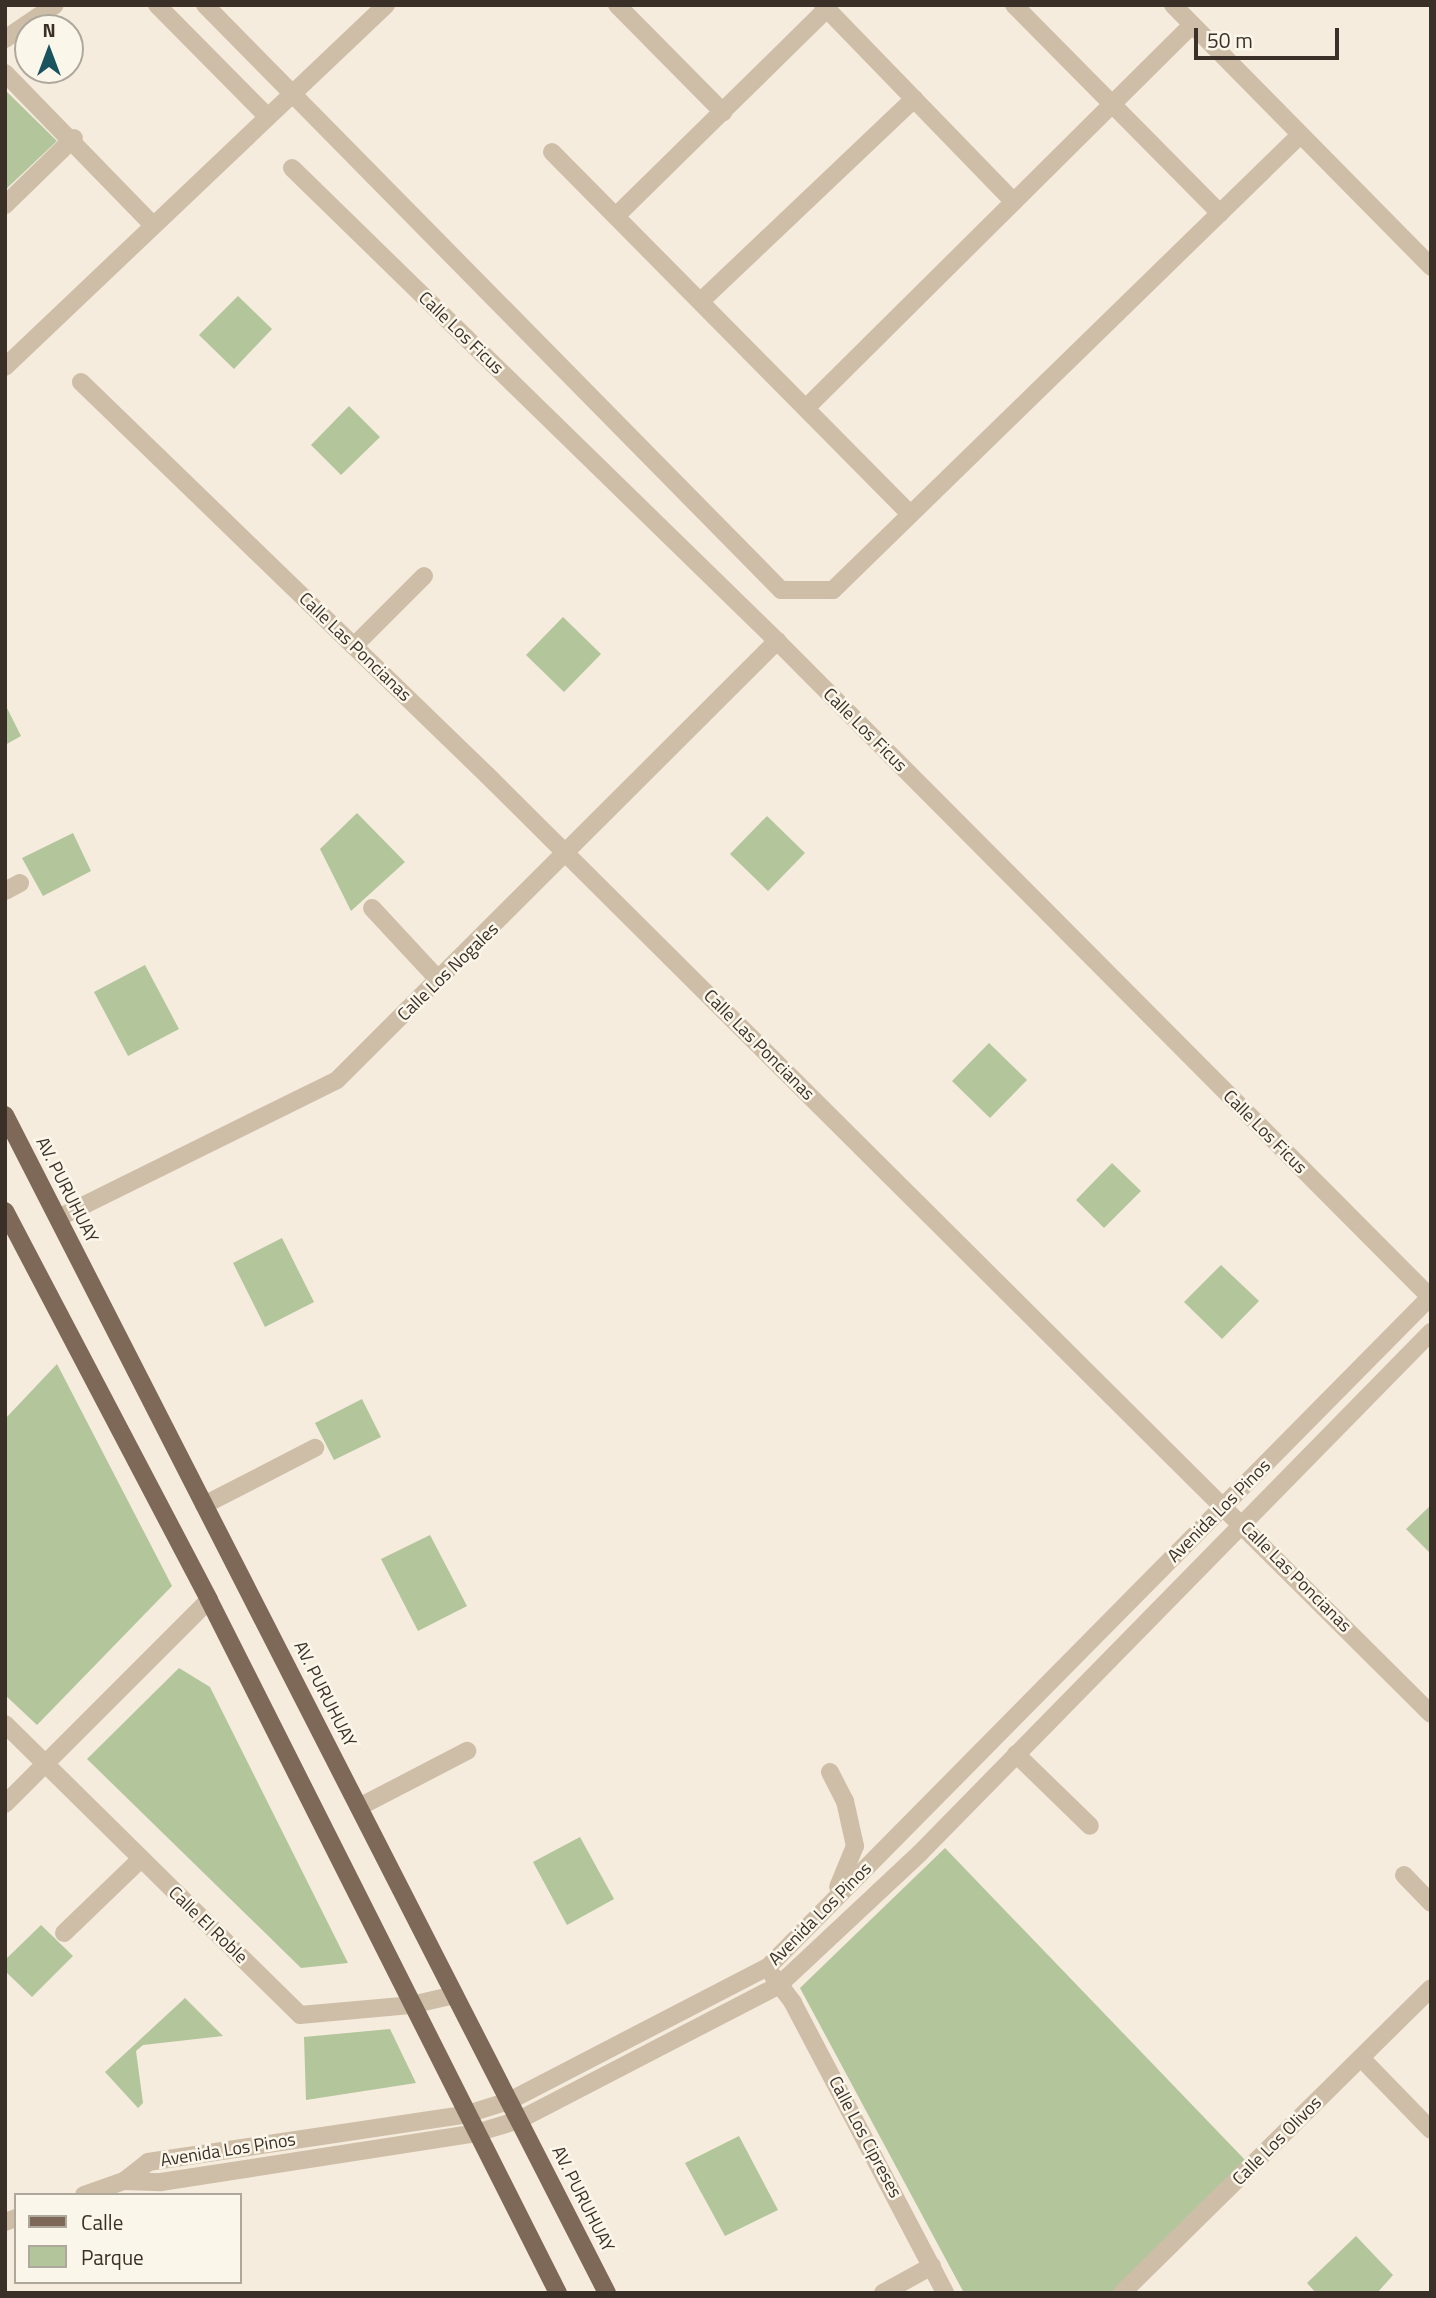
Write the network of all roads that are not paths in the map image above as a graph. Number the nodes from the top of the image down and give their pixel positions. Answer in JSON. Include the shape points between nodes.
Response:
{"nodes":[{"id":1,"x":55,"y":5,"type":"edge"},
{"id":2,"x":157,"y":5,"type":"edge"},
{"id":3,"x":205,"y":5,"type":"edge"},
{"id":4,"x":386,"y":5,"type":"edge"},
{"id":5,"x":617,"y":5,"type":"edge"},
{"id":6,"x":1014,"y":5,"type":"edge"},
{"id":7,"x":1173,"y":5,"type":"edge"},
{"id":8,"x":825,"y":7,"type":"edge"},
{"id":9,"x":1192,"y":25,"type":"junction"},
{"id":10,"x":5,"y":40,"type":"edge"},
{"id":11,"x":5,"y":73,"type":"edge"},
{"id":12,"x":291,"y":95,"type":"junction"},
{"id":13,"x":914,"y":99,"type":"junction"},
{"id":14,"x":1112,"y":104,"type":"junction"},
{"id":15,"x":723,"y":112,"type":"junction"},
{"id":16,"x":267,"y":116,"type":"junction"},
{"id":17,"x":1300,"y":135,"type":"junction"},
{"id":18,"x":74,"y":138,"type":"junction"},
{"id":19,"x":552,"y":152,"type":"dead end"},
{"id":20,"x":292,"y":168,"type":"dead end"},
{"id":21,"x":1014,"y":202,"type":"junction"},
{"id":22,"x":5,"y":205,"type":"edge"},
{"id":23,"x":1220,"y":213,"type":"junction"},
{"id":24,"x":616,"y":216,"type":"junction"},
{"id":25,"x":152,"y":223,"type":"junction"},
{"id":26,"x":1431,"y":267,"type":"edge"},
{"id":27,"x":701,"y":301,"type":"junction"},
{"id":28,"x":5,"y":367,"type":"edge"},
{"id":29,"x":81,"y":382,"type":"dead end"},
{"id":30,"x":807,"y":407,"type":"junction"},
{"id":31,"x":910,"y":514,"type":"junction"},
{"id":32,"x":424,"y":576,"type":"dead end"},
{"id":33,"x":777,"y":642,"type":"junction"},
{"id":34,"x":354,"y":646,"type":"junction"},
{"id":35,"x":567,"y":855,"type":"junction"},
{"id":36,"x":372,"y":908,"type":"dead end"},
{"id":37,"x":439,"y":980,"type":"junction"},
{"id":38,"x":5,"y":1115,"type":"edge"},
{"id":39,"x":5,"y":1211,"type":"edge"},
{"id":40,"x":58,"y":1218,"type":"junction"},
{"id":41,"x":1430,"y":1298,"type":"edge"},
{"id":42,"x":1431,"y":1332,"type":"edge"},
{"id":43,"x":315,"y":1448,"type":"dead end"},
{"id":44,"x":204,"y":1505,"type":"junction"},
{"id":45,"x":1224,"y":1506,"type":"junction"},
{"id":46,"x":1243,"y":1525,"type":"junction"},
{"id":47,"x":209,"y":1601,"type":"junction"},
{"id":48,"x":1431,"y":1714,"type":"edge"},
{"id":49,"x":5,"y":1724,"type":"edge"},
{"id":50,"x":467,"y":1751,"type":"dead end"},
{"id":51,"x":1016,"y":1754,"type":"junction"},
{"id":52,"x":45,"y":1764,"type":"junction"},
{"id":53,"x":830,"y":1772,"type":"dead end"},
{"id":54,"x":5,"y":1804,"type":"edge"},
{"id":55,"x":359,"y":1807,"type":"junction"},
{"id":56,"x":1090,"y":1826,"type":"dead end"},
{"id":57,"x":141,"y":1859,"type":"junction"},
{"id":58,"x":1404,"y":1875,"type":"dead end"},
{"id":59,"x":1431,"y":1902,"type":"edge"},
{"id":60,"x":821,"y":1913,"type":"junction"},
{"id":61,"x":64,"y":1933,"type":"dead end"},
{"id":62,"x":768,"y":1967,"type":"junction"},
{"id":63,"x":779,"y":1985,"type":"junction"},
{"id":64,"x":1431,"y":1988,"type":"edge"},
{"id":65,"x":455,"y":1995,"type":"junction"},
{"id":66,"x":411,"y":2005,"type":"junction"},
{"id":67,"x":1361,"y":2058,"type":"junction"},
{"id":68,"x":509,"y":2101,"type":"junction"},
{"id":69,"x":464,"y":2115,"type":"junction"},
{"id":70,"x":519,"y":2120,"type":"junction"},
{"id":71,"x":1431,"y":2130,"type":"edge"},
{"id":72,"x":476,"y":2133,"type":"junction"},
{"id":73,"x":124,"y":2181,"type":"junction"},
{"id":74,"x":90,"y":2193,"type":"edge"},
{"id":75,"x":932,"y":2266,"type":"junction"},
{"id":76,"x":558,"y":2293,"type":"edge"},
{"id":77,"x":607,"y":2293,"type":"edge"},
{"id":78,"x":883,"y":2293,"type":"edge"},
{"id":79,"x":945,"y":2293,"type":"edge"},
{"id":80,"x":1122,"y":2293,"type":"edge"}],
"edges":[{"from":1,"to":10,"type":"street"},
{"from":2,"to":16,"type":"street"},
{"from":3,"to":12,"type":"street"},
{"from":4,"to":12,"type":"street"},
{"from":5,"to":15,"type":"street"},
{"from":6,"to":14,"type":"street"},
{"from":7,"to":9,"type":"street"},
{"from":8,"to":13,"type":"street"},
{"from":8,"to":15,"type":"street"},
{"from":9,"to":14,"type":"street"},
{"from":9,"to":17,"type":"street"},
{"from":11,"to":18,"type":"street"},
{"from":12,"to":16,"type":"street"},
{"from":12,"to":31,"type":"street","via":[[781,590],[833,590]]},
{"from":13,"to":21,"type":"street"},
{"from":13,"to":27,"type":"street"},
{"from":14,"to":21,"type":"street"},
{"from":14,"to":23,"type":"street"},
{"from":15,"to":24,"type":"street"},
{"from":16,"to":25,"type":"street"},
{"from":17,"to":23,"type":"street"},
{"from":17,"to":26,"type":"street"},
{"from":18,"to":22,"type":"street"},
{"from":18,"to":25,"type":"street"},
{"from":19,"to":24,"type":"street"},
{"from":20,"to":33,"type":"street","name":"Calle Los Ficus"},
{"from":21,"to":30,"type":"street"},
{"from":23,"to":31,"type":"street"},
{"from":24,"to":27,"type":"street"},
{"from":25,"to":28,"type":"street"},
{"from":27,"to":30,"type":"street"},
{"from":29,"to":34,"type":"street","name":"Calle Las Poncianas"},
{"from":30,"to":31,"type":"street"},
{"from":32,"to":34,"type":"street"},
{"from":33,"to":35,"type":"street","name":"Calle Los Nogales"},
{"from":33,"to":41,"type":"street","name":"Calle Los Ficus"},
{"from":34,"to":35,"type":"street","name":"Calle Las Poncianas"},
{"from":35,"to":37,"type":"street","name":"Calle Los Nogales"},
{"from":35,"to":45,"type":"street","name":"Calle Las Poncianas"},
{"from":36,"to":37,"type":"street"},
{"from":37,"to":40,"type":"street","name":"Calle Los Nogales","via":[[337,1080]]},
{"from":38,"to":40,"type":"main road","name":"AV. PURUHUAY"},
{"from":39,"to":47,"type":"main road"},
{"from":40,"to":44,"type":"main road","name":"AV. PURUHUAY"},
{"from":41,"to":45,"type":"street","name":"Avenida Los Pinos"},
{"from":42,"to":46,"type":"street","name":"Avenida Los Pinos"},
{"from":43,"to":44,"type":"street"},
{"from":44,"to":55,"type":"main road","name":"AV. PURUHUAY"},
{"from":45,"to":46,"type":"street","name":"Calle Las Poncianas"},
{"from":45,"to":60,"type":"street","name":"Avenida Los Pinos"},
{"from":46,"to":48,"type":"street","name":"Calle Las Poncianas"},
{"from":46,"to":51,"type":"street","name":"Avenida Los Pinos"},
{"from":47,"to":52,"type":"street"},
{"from":47,"to":66,"type":"main road"},
{"from":49,"to":52,"type":"street","name":"Calle El Roble"},
{"from":50,"to":55,"type":"street"},
{"from":51,"to":56,"type":"street"},
{"from":51,"to":63,"type":"street","name":"Avenida Los Pinos"},
{"from":52,"to":54,"type":"street"},
{"from":52,"to":57,"type":"street","name":"Calle El Roble"},
{"from":53,"to":60,"type":"street","via":[[845,1801],[855,1846],[847,1871]]},
{"from":55,"to":65,"type":"main road","name":"AV. PURUHUAY"},
{"from":57,"to":61,"type":"street"},
{"from":57,"to":66,"type":"street","name":"Calle El Roble","via":[[300,2015]]},
{"from":58,"to":59,"type":"street"},
{"from":60,"to":62,"type":"street","name":"Avenida Los Pinos"},
{"from":62,"to":63,"type":"street","name":"Calle Los Cipreses"},
{"from":62,"to":68,"type":"street","name":"Avenida Los Pinos"},
{"from":63,"to":70,"type":"street","name":"Avenida Los Pinos"},
{"from":63,"to":75,"type":"street","name":"Calle Los Cipreses","via":[[813,2039]]},
{"from":64,"to":67,"type":"street","name":"Calle Los Olivos"},
{"from":65,"to":66,"type":"street","name":"Calle El Roble"},
{"from":65,"to":68,"type":"main road","name":"AV. PURUHUAY"},
{"from":66,"to":69,"type":"main road"},
{"from":67,"to":71,"type":"street"},
{"from":67,"to":80,"type":"street","name":"Calle Los Olivos"},
{"from":68,"to":69,"type":"street","name":"Avenida Los Pinos"},
{"from":68,"to":70,"type":"main road","name":"AV. PURUHUAY"},
{"from":69,"to":72,"type":"main road"},
{"from":69,"to":73,"type":"street","name":"Avenida Los Pinos","via":[[148,2162]]},
{"from":70,"to":72,"type":"street","name":"Avenida Los Pinos"},
{"from":70,"to":77,"type":"main road","name":"AV. PURUHUAY"},
{"from":72,"to":73,"type":"street","name":"Avenida Los Pinos","via":[[160,2182]]},
{"from":72,"to":76,"type":"main road"},
{"from":73,"to":74,"type":"street"},
{"from":75,"to":78,"type":"street"},
{"from":75,"to":79,"type":"street","name":"Calle Los Cipreses"}]}
